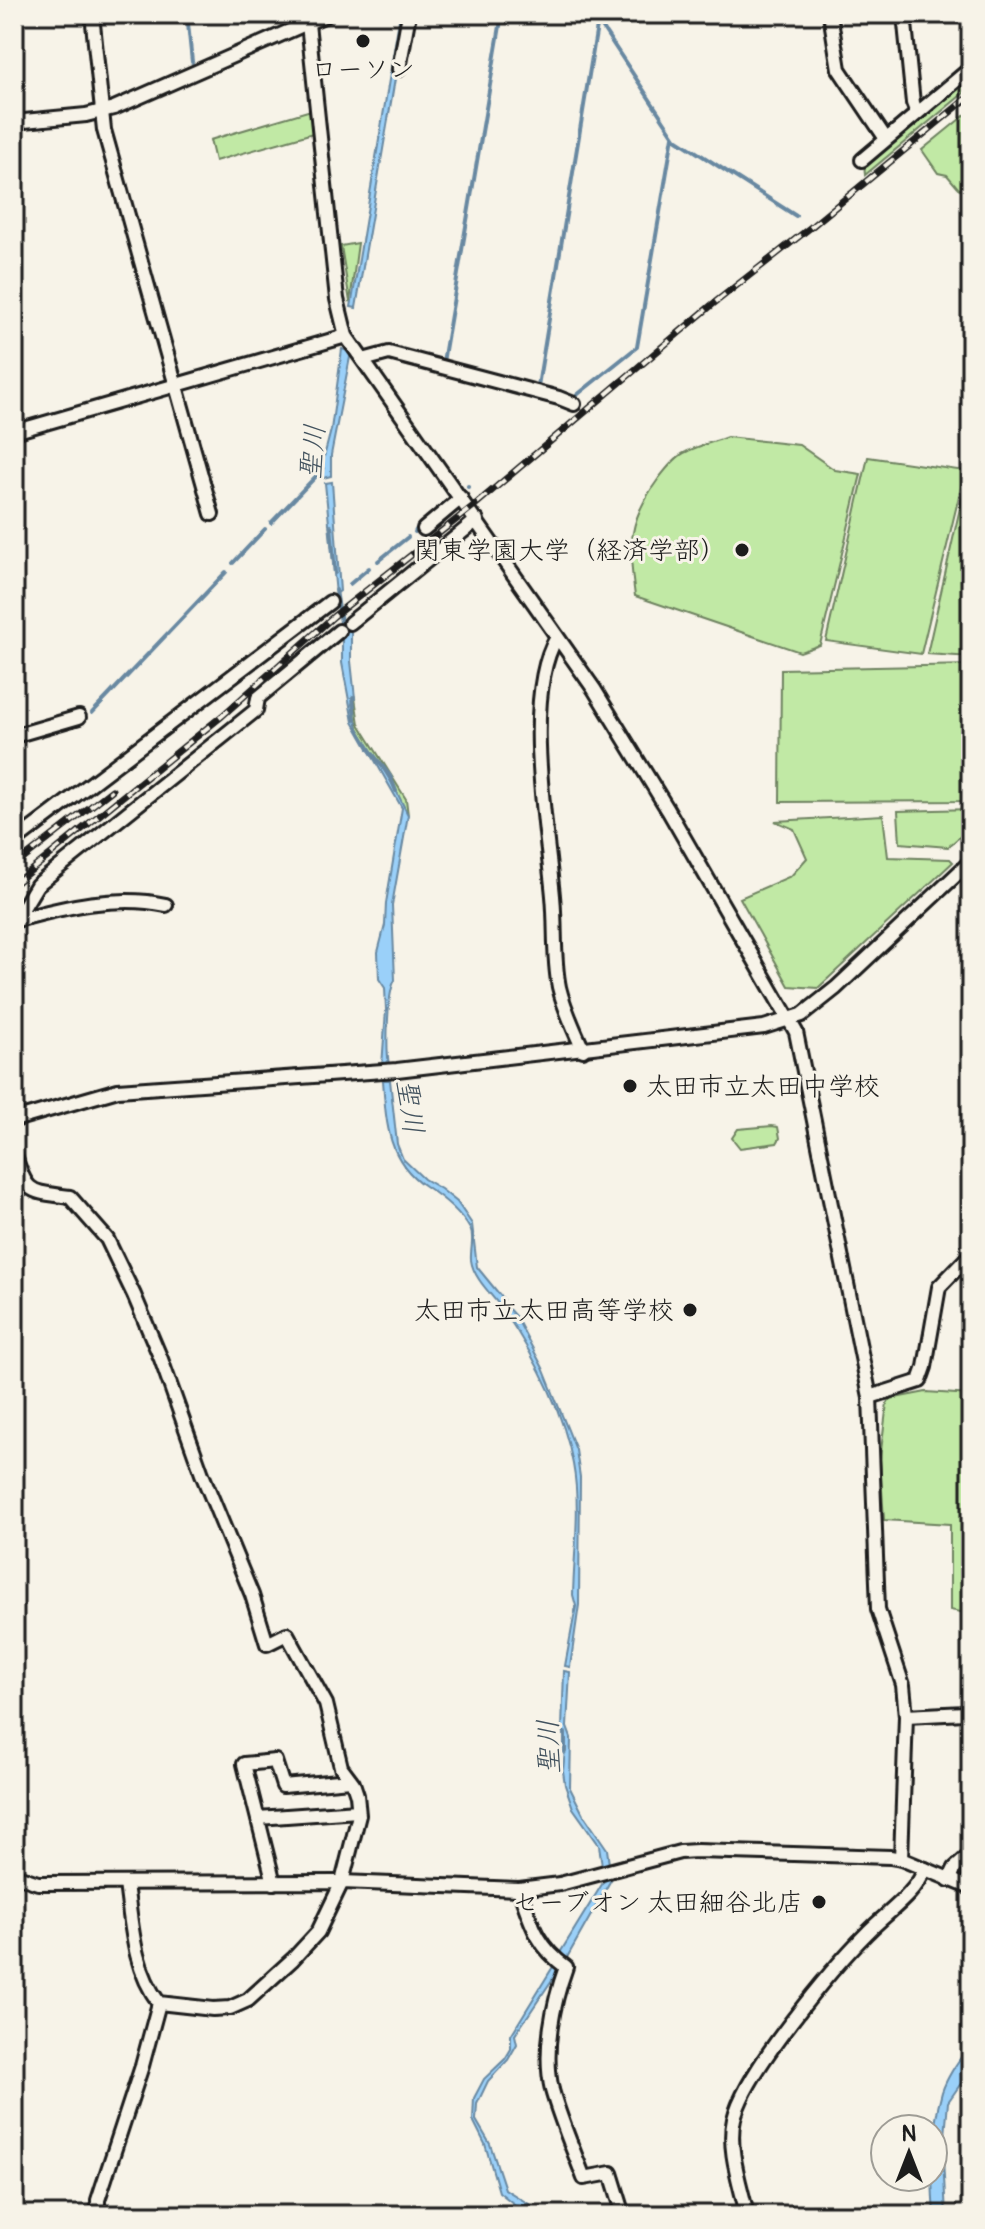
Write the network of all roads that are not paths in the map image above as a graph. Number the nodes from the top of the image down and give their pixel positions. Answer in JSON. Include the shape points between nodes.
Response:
{"nodes":[{"id":1,"x":92,"y":14,"type":"edge"},
{"id":2,"x":328,"y":14,"type":"edge"},
{"id":3,"x":409,"y":14,"type":"edge"},
{"id":4,"x":830,"y":14,"type":"edge"},
{"id":5,"x":904,"y":14,"type":"edge"},
{"id":6,"x":308,"y":19,"type":"edge"},
{"id":7,"x":971,"y":68,"type":"edge"},
{"id":8,"x":399,"y":69,"type":"dead end"},
{"id":9,"x":102,"y":112,"type":"junction"},
{"id":10,"x":917,"y":113,"type":"junction"},
{"id":11,"x":14,"y":122,"type":"edge"},
{"id":12,"x":886,"y":139,"type":"junction"},
{"id":13,"x":862,"y":160,"type":"dead end"},
{"id":14,"x":346,"y":336,"type":"junction"},
{"id":15,"x":363,"y":360,"type":"junction"},
{"id":16,"x":177,"y":386,"type":"junction"},
{"id":17,"x":574,"y":404,"type":"dead end"},
{"id":18,"x":14,"y":432,"type":"edge"},
{"id":19,"x":461,"y":498,"type":"junction"},
{"id":20,"x":212,"y":514,"type":"dead end"},
{"id":21,"x":477,"y":520,"type":"junction"},
{"id":22,"x":424,"y":529,"type":"dead end"},
{"id":23,"x":330,"y":602,"type":"dead end"},
{"id":24,"x":557,"y":637,"type":"junction"},
{"id":25,"x":79,"y":717,"type":"dead end"},
{"id":26,"x":14,"y":736,"type":"edge"},
{"id":27,"x":14,"y":842,"type":"edge"},
{"id":28,"x":969,"y":865,"type":"edge"},
{"id":29,"x":166,"y":905,"type":"dead end"},
{"id":30,"x":16,"y":922,"type":"edge"},
{"id":31,"x":791,"y":1020,"type":"junction"},
{"id":32,"x":583,"y":1050,"type":"junction"},
{"id":33,"x":14,"y":1120,"type":"edge"},
{"id":34,"x":14,"y":1153,"type":"edge"},
{"id":35,"x":971,"y":1254,"type":"edge"},
{"id":36,"x":870,"y":1397,"type":"junction"},
{"id":37,"x":971,"y":1715,"type":"edge"},
{"id":38,"x":906,"y":1716,"type":"junction"},
{"id":39,"x":350,"y":1780,"type":"junction"},
{"id":40,"x":358,"y":1811,"type":"junction"},
{"id":41,"x":258,"y":1818,"type":"junction"},
{"id":42,"x":971,"y":1854,"type":"edge"},
{"id":43,"x":901,"y":1859,"type":"junction"},
{"id":44,"x":925,"y":1869,"type":"junction"},
{"id":45,"x":14,"y":1875,"type":"edge"},
{"id":46,"x":949,"y":1880,"type":"junction"},
{"id":47,"x":342,"y":1882,"type":"junction"},
{"id":48,"x":274,"y":1883,"type":"junction"},
{"id":49,"x":126,"y":1884,"type":"junction"},
{"id":50,"x":971,"y":1888,"type":"edge"},
{"id":51,"x":519,"y":1889,"type":"junction"},
{"id":52,"x":159,"y":2003,"type":"junction"},
{"id":53,"x":98,"y":2215,"type":"edge"},
{"id":54,"x":624,"y":2215,"type":"edge"},
{"id":55,"x":747,"y":2215,"type":"edge"}],
"edges":[{"from":1,"to":9,"type":"street"},
{"from":2,"to":6,"type":"street"},
{"from":3,"to":8,"type":"street"},
{"from":4,"to":12,"type":"street","via":[[836,63]]},
{"from":5,"to":10,"type":"street"},
{"from":6,"to":9,"type":"street"},
{"from":6,"to":14,"type":"street","via":[[337,299]]},
{"from":7,"to":10,"type":"street"},
{"from":9,"to":11,"type":"street"},
{"from":9,"to":16,"type":"street"},
{"from":10,"to":12,"type":"street"},
{"from":12,"to":13,"type":"street"},
{"from":14,"to":15,"type":"street"},
{"from":14,"to":16,"type":"street"},
{"from":15,"to":17,"type":"street","via":[[389,353]]},
{"from":15,"to":19,"type":"street"},
{"from":16,"to":18,"type":"street"},
{"from":16,"to":20,"type":"street"},
{"from":19,"to":21,"type":"street"},
{"from":19,"to":22,"type":"street"},
{"from":21,"to":24,"type":"street"},
{"from":21,"to":30,"type":"street","via":[[258,698],[256,710],[37,885]]},
{"from":23,"to":27,"type":"street"},
{"from":24,"to":31,"type":"street","via":[[630,747]]},
{"from":24,"to":32,"type":"street","via":[[548,656],[538,716],[540,757],[558,983]]},
{"from":25,"to":26,"type":"street"},
{"from":28,"to":31,"type":"street","via":[[836,988]]},
{"from":29,"to":30,"type":"street","via":[[147,901],[67,907]]},
{"from":31,"to":32,"type":"street"},
{"from":31,"to":36,"type":"street"},
{"from":32,"to":33,"type":"street","via":[[118,1090]]},
{"from":34,"to":39,"type":"street","via":[[27,1187],[70,1197],[107,1239],[161,1359],[267,1644],[287,1634],[326,1704],[341,1767]]},
{"from":35,"to":36,"type":"street","via":[[939,1287],[920,1381]]},
{"from":36,"to":38,"type":"street","via":[[878,1609],[903,1685]]},
{"from":37,"to":38,"type":"street"},
{"from":38,"to":43,"type":"street"},
{"from":39,"to":40,"type":"street"},
{"from":39,"to":41,"type":"street","via":[[283,1786],[275,1761],[244,1764]]},
{"from":40,"to":41,"type":"street"},
{"from":40,"to":47,"type":"street"},
{"from":41,"to":48,"type":"street"},
{"from":42,"to":46,"type":"street"},
{"from":43,"to":44,"type":"street"},
{"from":43,"to":51,"type":"street","via":[[680,1852],[560,1884]]},
{"from":44,"to":46,"type":"street"},
{"from":44,"to":55,"type":"street","via":[[915,1887],[829,1974],[743,2096],[734,2119],[733,2147]]},
{"from":45,"to":49,"type":"street","via":[[38,1883]]},
{"from":46,"to":50,"type":"street"},
{"from":47,"to":48,"type":"street"},
{"from":47,"to":51,"type":"street"},
{"from":47,"to":52,"type":"street","via":[[318,1932],[248,2000],[213,2009]]},
{"from":48,"to":49,"type":"street"},
{"from":49,"to":52,"type":"street","via":[[143,1978]]},
{"from":51,"to":54,"type":"street","via":[[535,1934],[549,1955],[566,1967],[550,2034],[552,2087],[584,2178],[611,2173]]},
{"from":52,"to":53,"type":"street","via":[[98,2200]]}]}
